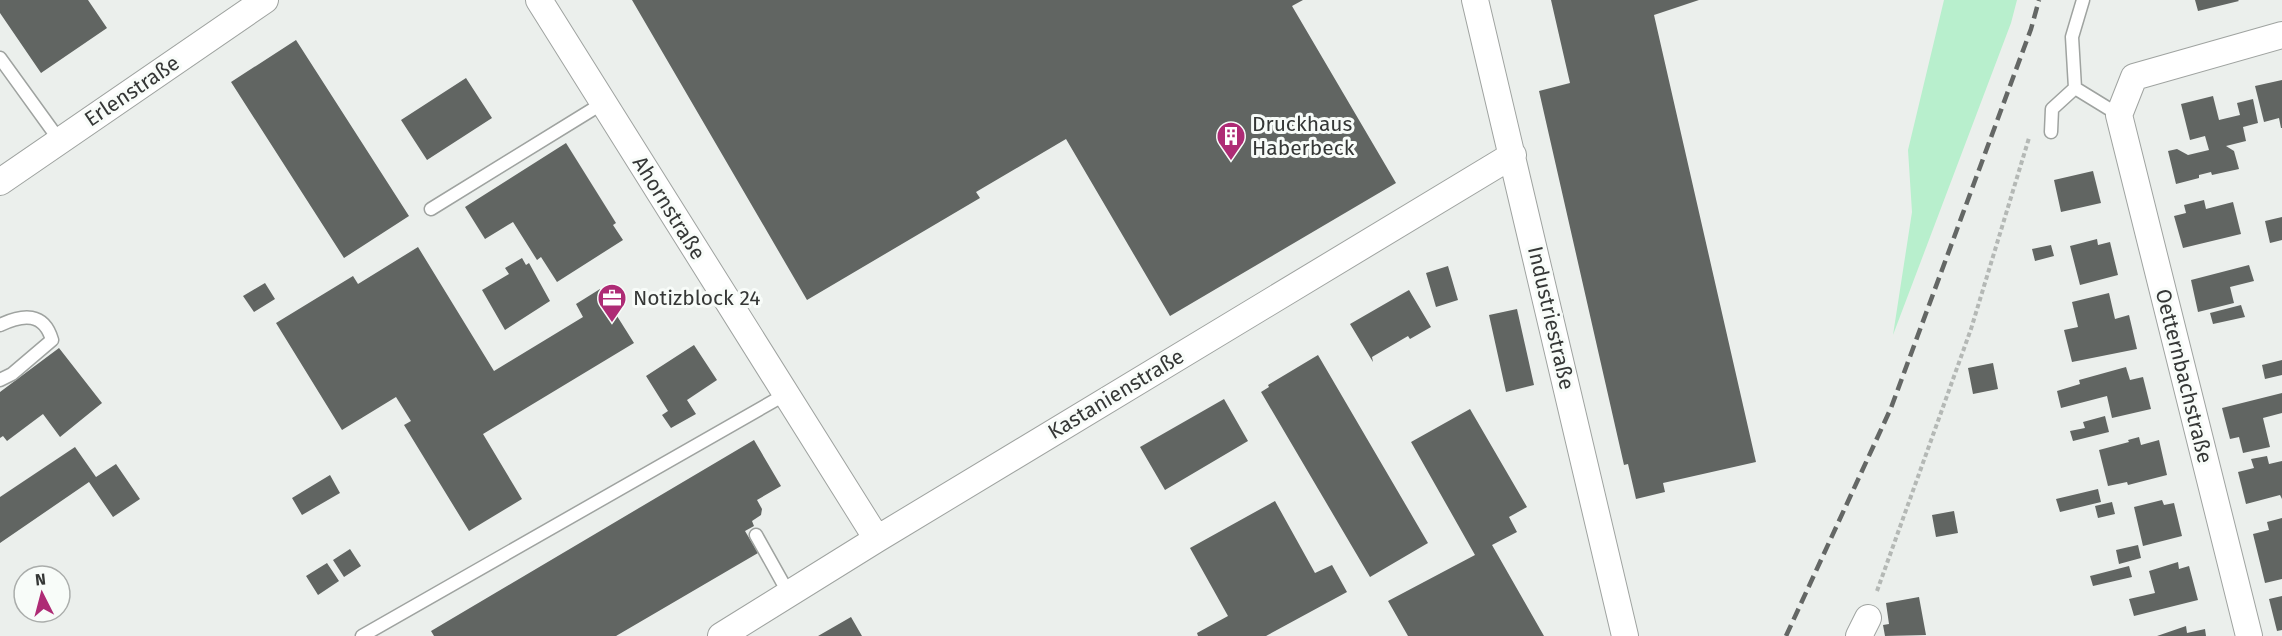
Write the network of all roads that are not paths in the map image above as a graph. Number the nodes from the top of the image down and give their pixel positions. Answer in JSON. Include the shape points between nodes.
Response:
{"nodes":[{"id":1,"x":265,"y":0,"type":"edge"},
{"id":2,"x":538,"y":0,"type":"edge"},
{"id":3,"x":1475,"y":0,"type":"edge"},
{"id":4,"x":2083,"y":0,"type":"edge"},
{"id":5,"x":2282,"y":35,"type":"edge"},
{"id":6,"x":0,"y":58,"type":"edge"},
{"id":7,"x":2075,"y":88,"type":"junction"},
{"id":8,"x":603,"y":103,"type":"junction"},
{"id":9,"x":2119,"y":115,"type":"junction"},
{"id":10,"x":2051,"y":132,"type":"dead end"},
{"id":11,"x":60,"y":141,"type":"junction"},
{"id":12,"x":1513,"y":155,"type":"junction"},
{"id":13,"x":0,"y":182,"type":"edge"},
{"id":14,"x":431,"y":209,"type":"dead end"},
{"id":15,"x":0,"y":325,"type":"edge"},
{"id":16,"x":0,"y":380,"type":"edge"},
{"id":17,"x":786,"y":394,"type":"junction"},
{"id":18,"x":756,"y":535,"type":"dead end"},
{"id":19,"x":877,"y":539,"type":"junction"},
{"id":20,"x":789,"y":594,"type":"junction"},
{"id":21,"x":362,"y":636,"type":"edge"},
{"id":22,"x":721,"y":636,"type":"edge"},
{"id":23,"x":1625,"y":636,"type":"edge"},
{"id":24,"x":2249,"y":636,"type":"edge"}],
"edges":[{"from":1,"to":11,"type":"street","name":"Erlenstraße"},
{"from":2,"to":8,"type":"street","name":"Ahornstraße"},
{"from":3,"to":12,"type":"street","name":"Industriestraße"},
{"from":4,"to":7,"type":"lane","via":[[2072,37]]},
{"from":5,"to":9,"type":"street","via":[[2134,77]]},
{"from":6,"to":11,"type":"lane"},
{"from":7,"to":9,"type":"lane"},
{"from":7,"to":10,"type":"lane","via":[[2052,109]]},
{"from":8,"to":14,"type":"lane"},
{"from":8,"to":17,"type":"street","name":"Ahornstraße"},
{"from":9,"to":24,"type":"street","name":"Oetternbachstraße"},
{"from":11,"to":13,"type":"street","name":"Erlenstraße"},
{"from":12,"to":19,"type":"street","name":"Kastanienstraße"},
{"from":12,"to":23,"type":"street","name":"Industriestraße"},
{"from":15,"to":16,"type":"lane","via":[[17,317],[36,318],[48,327],[52,340],[12,375]]},
{"from":17,"to":19,"type":"street","name":"Ahornstraße"},
{"from":17,"to":21,"type":"lane"},
{"from":18,"to":20,"type":"lane"},
{"from":19,"to":20,"type":"street","name":"Kastanienstraße"},
{"from":20,"to":22,"type":"street","name":"Kastanienstraße"}]}
